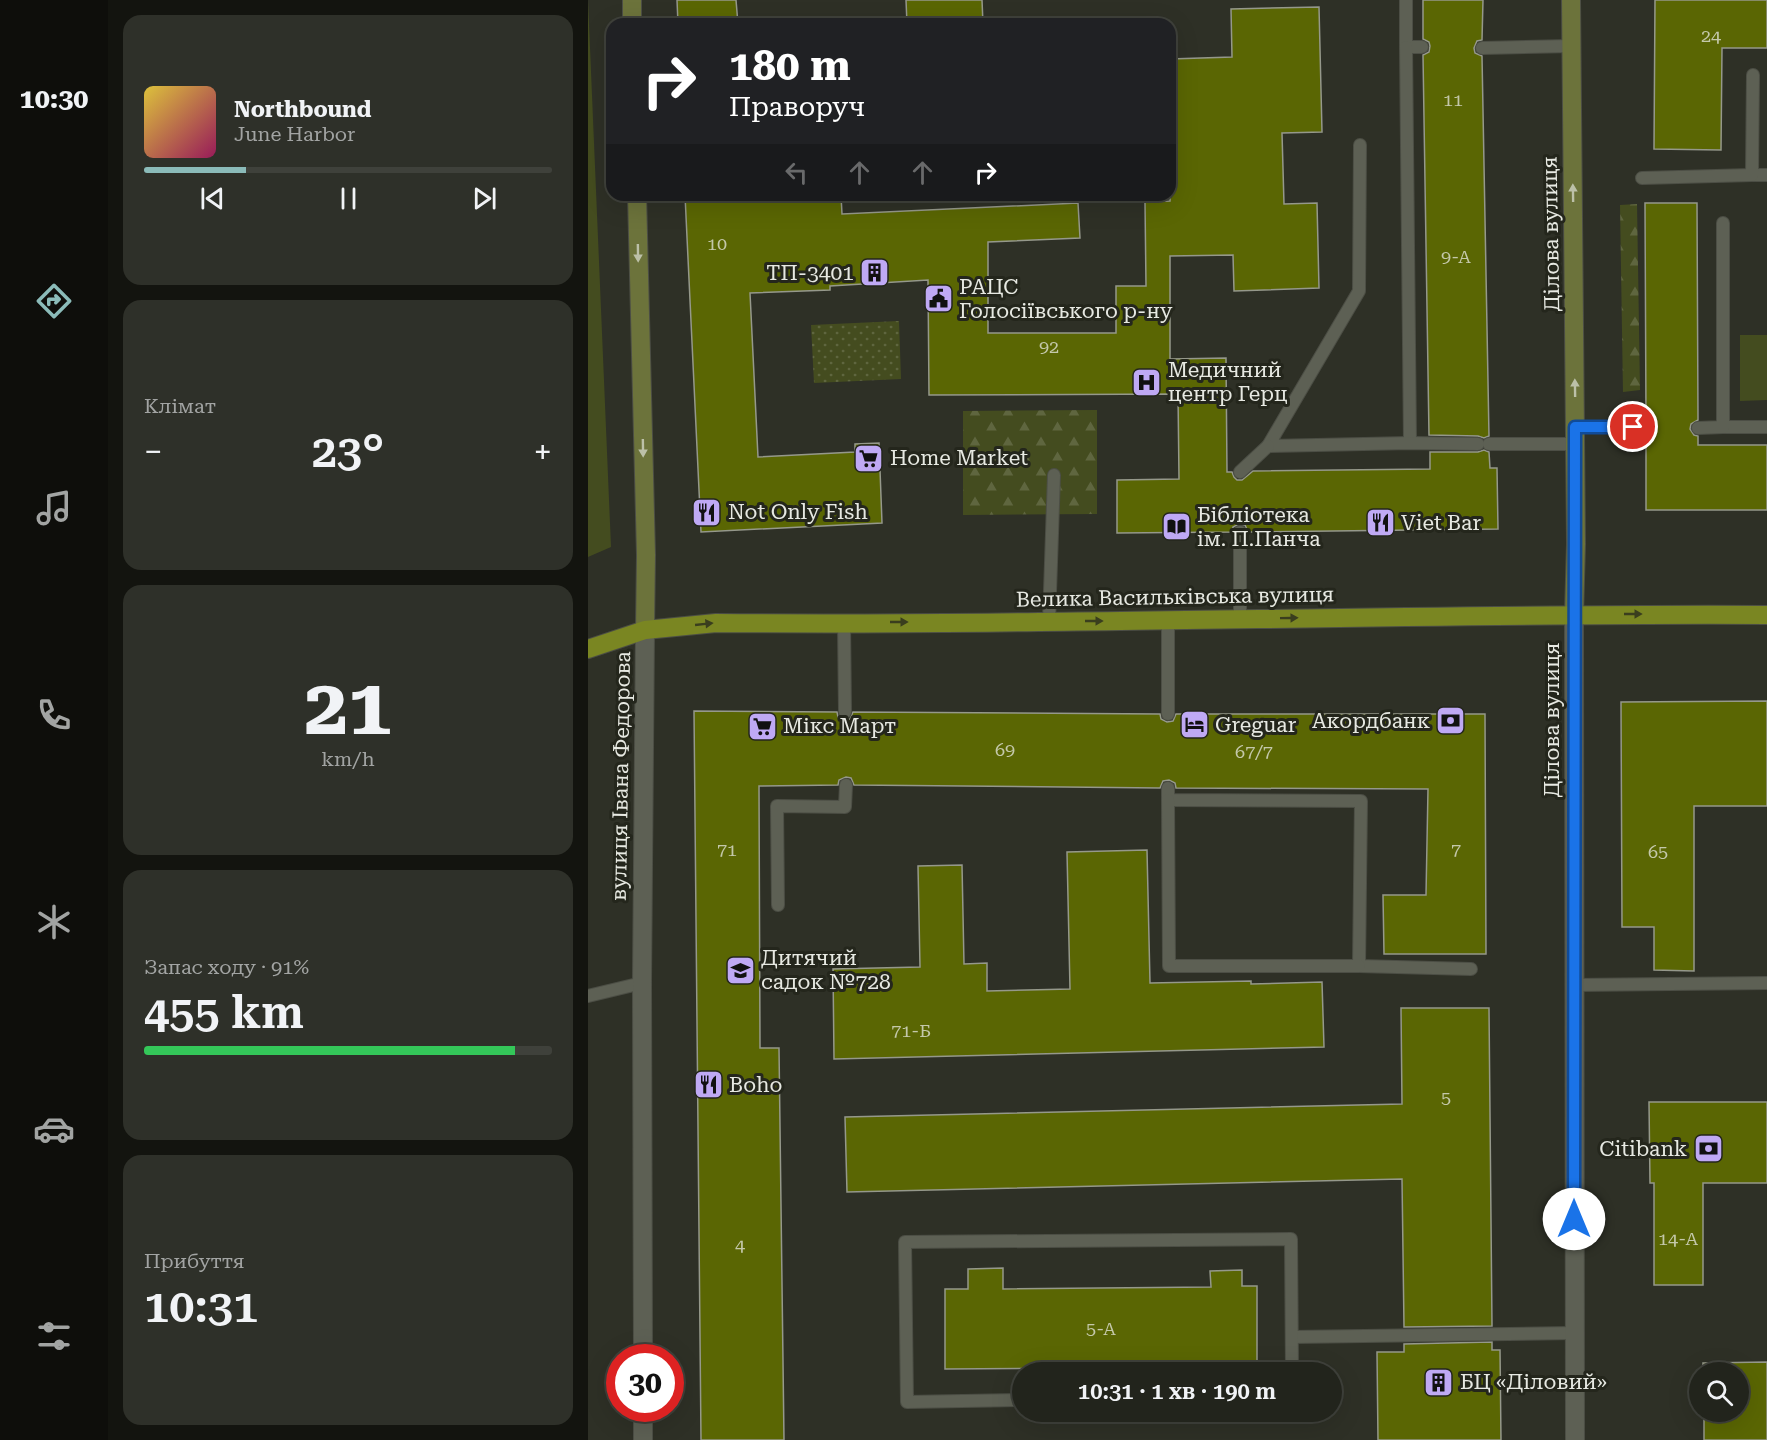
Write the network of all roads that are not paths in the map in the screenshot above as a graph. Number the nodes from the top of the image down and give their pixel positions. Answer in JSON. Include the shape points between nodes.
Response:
{"nodes":[{"id":1,"x":632,"y":0,"type":"edge"},
{"id":2,"x":1406,"y":0,"type":"edge"},
{"id":3,"x":1571,"y":0,"type":"edge"},
{"id":4,"x":632,"y":18,"type":"edge"},
{"id":5,"x":1571,"y":46,"type":"junction"},
{"id":6,"x":1406,"y":47,"type":"junction"},
{"id":7,"x":1422,"y":47,"type":"dead end"},
{"id":8,"x":1482,"y":48,"type":"dead end"},
{"id":9,"x":1753,"y":75,"type":"dead end"},
{"id":10,"x":1360,"y":145,"type":"dead end"},
{"id":11,"x":1752,"y":175,"type":"junction"},
{"id":12,"x":1767,"y":175,"type":"edge"},
{"id":13,"x":1642,"y":178,"type":"dead end"},
{"id":14,"x":637,"y":201,"type":"edge"},
{"id":15,"x":1723,"y":223,"type":"dead end"},
{"id":16,"x":1646,"y":427,"type":"dead end"},
{"id":17,"x":1723,"y":427,"type":"junction"},
{"id":18,"x":1767,"y":427,"type":"edge"},
{"id":19,"x":1698,"y":428,"type":"dead end"},
{"id":20,"x":1575,"y":435,"type":"junction"},
{"id":21,"x":1410,"y":443,"type":"junction"},
{"id":22,"x":1268,"y":446,"type":"junction"},
{"id":23,"x":1240,"y":472,"type":"dead end"},
{"id":24,"x":1054,"y":475,"type":"dead end"},
{"id":25,"x":1239,"y":532,"type":"dead end"},
{"id":26,"x":1574,"y":614,"type":"junction"},
{"id":27,"x":1767,"y":615,"type":"edge"},
{"id":28,"x":1240,"y":619,"type":"junction"},
{"id":29,"x":1168,"y":620,"type":"junction"},
{"id":30,"x":1049,"y":621,"type":"junction"},
{"id":31,"x":843,"y":623,"type":"junction"},
{"id":32,"x":645,"y":630,"type":"junction"},
{"id":33,"x":588,"y":649,"type":"edge"},
{"id":34,"x":844,"y":712,"type":"dead end"},
{"id":35,"x":1168,"y":714,"type":"dead end"},
{"id":36,"x":846,"y":785,"type":"dead end"},
{"id":37,"x":778,"y":905,"type":"dead end"},
{"id":38,"x":1359,"y":966,"type":"junction"},
{"id":39,"x":1471,"y":969,"type":"dead end"},
{"id":40,"x":642,"y":983,"type":"junction"},
{"id":41,"x":1767,"y":984,"type":"edge"},
{"id":42,"x":1574,"y":985,"type":"junction"},
{"id":43,"x":588,"y":996,"type":"edge"},
{"id":44,"x":1574,"y":1333,"type":"junction"},
{"id":45,"x":1292,"y":1337,"type":"junction"},
{"id":46,"x":643,"y":1344,"type":"edge"},
{"id":47,"x":1292,"y":1362,"type":"edge"},
{"id":48,"x":1012,"y":1400,"type":"edge"},
{"id":49,"x":643,"y":1422,"type":"edge"},
{"id":50,"x":643,"y":1440,"type":"edge"},
{"id":51,"x":1575,"y":1440,"type":"edge"}],
"edges":[{"from":1,"to":4,"type":"street"},
{"from":2,"to":6,"type":"lane"},
{"from":3,"to":5,"type":"street","name":"Ділова вулиця"},
{"from":5,"to":8,"type":"lane"},
{"from":20,"to":5,"type":"street","name":"Ділова вулиця","one_way":true},
{"from":6,"to":7,"type":"lane"},
{"from":6,"to":21,"type":"lane"},
{"from":9,"to":11,"type":"lane"},
{"from":10,"to":22,"type":"lane","via":[[1359,291]]},
{"from":11,"to":12,"type":"lane"},
{"from":11,"to":13,"type":"lane"},
{"from":14,"to":32,"type":"street","name":"вулиця Івана Федорова","one_way":true},
{"from":15,"to":17,"type":"lane"},
{"from":16,"to":20,"type":"lane"},
{"from":17,"to":18,"type":"lane"},
{"from":17,"to":19,"type":"lane"},
{"from":20,"to":21,"type":"lane","via":[[1483,444]]},
{"from":20,"to":26,"type":"street","name":"Ділова вулиця"},
{"from":21,"to":22,"type":"lane"},
{"from":22,"to":23,"type":"lane"},
{"from":24,"to":30,"type":"lane"},
{"from":25,"to":28,"type":"lane"},
{"from":26,"to":27,"type":"main road","name":"Велика Васильківська вулиця","one_way":true},
{"from":28,"to":26,"type":"main road","name":"Велика Васильківська вулиця","one_way":true},
{"from":26,"to":42,"type":"street","name":"Ділова вулиця"},
{"from":28,"to":29,"type":"main road","name":"Велика Васильківська вулиця"},
{"from":30,"to":29,"type":"main road","name":"Велика Васильківська вулиця","one_way":true},
{"from":29,"to":35,"type":"lane"},
{"from":31,"to":30,"type":"main road","name":"Велика Васильківська вулиця","one_way":true},
{"from":32,"to":31,"type":"main road","name":"Велика Васильківська вулиця","one_way":true,"via":[[716,623]]},
{"from":31,"to":34,"type":"lane"},
{"from":32,"to":33,"type":"main road","name":"Велика Васильківська вулиця"},
{"from":32,"to":40,"type":"street","name":"вулиця Івана Федорова"},
{"from":36,"to":37,"type":"lane","via":[[844,807],[777,806]]},
{"from":38,"to":38,"type":"lane","via":[[1361,801],[1168,794],[1169,966]]},
{"from":38,"to":39,"type":"lane"},
{"from":40,"to":43,"type":"lane"},
{"from":40,"to":46,"type":"street","name":"вулиця Івана Федорова"},
{"from":41,"to":42,"type":"lane"},
{"from":42,"to":44,"type":"street","name":"Ділова вулиця"},
{"from":44,"to":45,"type":"lane"},
{"from":44,"to":51,"type":"street","name":"Ділова вулиця"},
{"from":45,"to":47,"type":"lane"},
{"from":45,"to":48,"type":"lane","via":[[1291,1239],[905,1242],[907,1402]]},
{"from":49,"to":50,"type":"street"}]}
